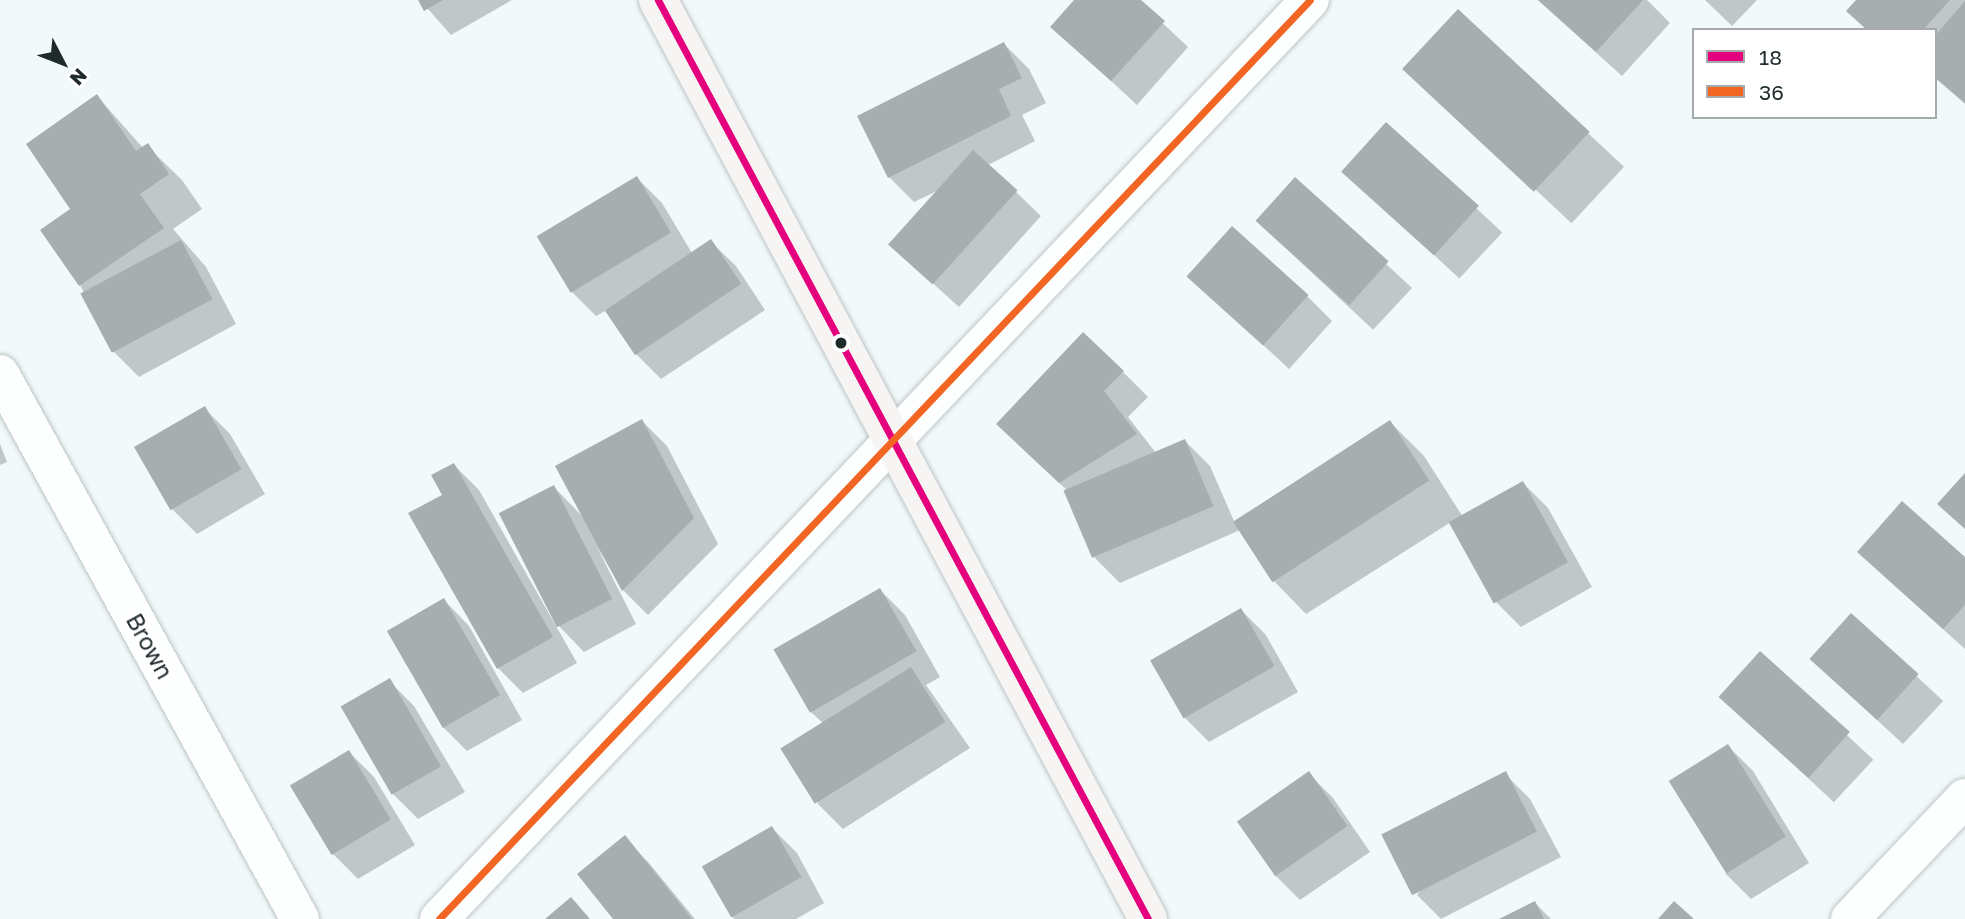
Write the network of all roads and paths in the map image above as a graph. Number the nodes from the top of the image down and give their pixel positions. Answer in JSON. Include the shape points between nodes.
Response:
{"nodes":[{"id":1,"x":658,"y":0,"type":"edge"},
{"id":2,"x":1310,"y":0,"type":"edge"},
{"id":3,"x":0,"y":374,"type":"edge"},
{"id":4,"x":895,"y":441,"type":"junction"},
{"id":5,"x":1965,"y":798,"type":"edge"},
{"id":6,"x":300,"y":919,"type":"edge"},
{"id":7,"x":439,"y":919,"type":"edge"},
{"id":8,"x":1148,"y":919,"type":"edge"},
{"id":9,"x":1850,"y":919,"type":"edge"}],
"edges":[{"from":1,"to":4,"type":"main road"},
{"from":2,"to":4,"type":"street"},
{"from":3,"to":6,"type":"street","name":"Brown"},
{"from":4,"to":7,"type":"street"},
{"from":4,"to":8,"type":"main road"},
{"from":5,"to":9,"type":"street"}]}
